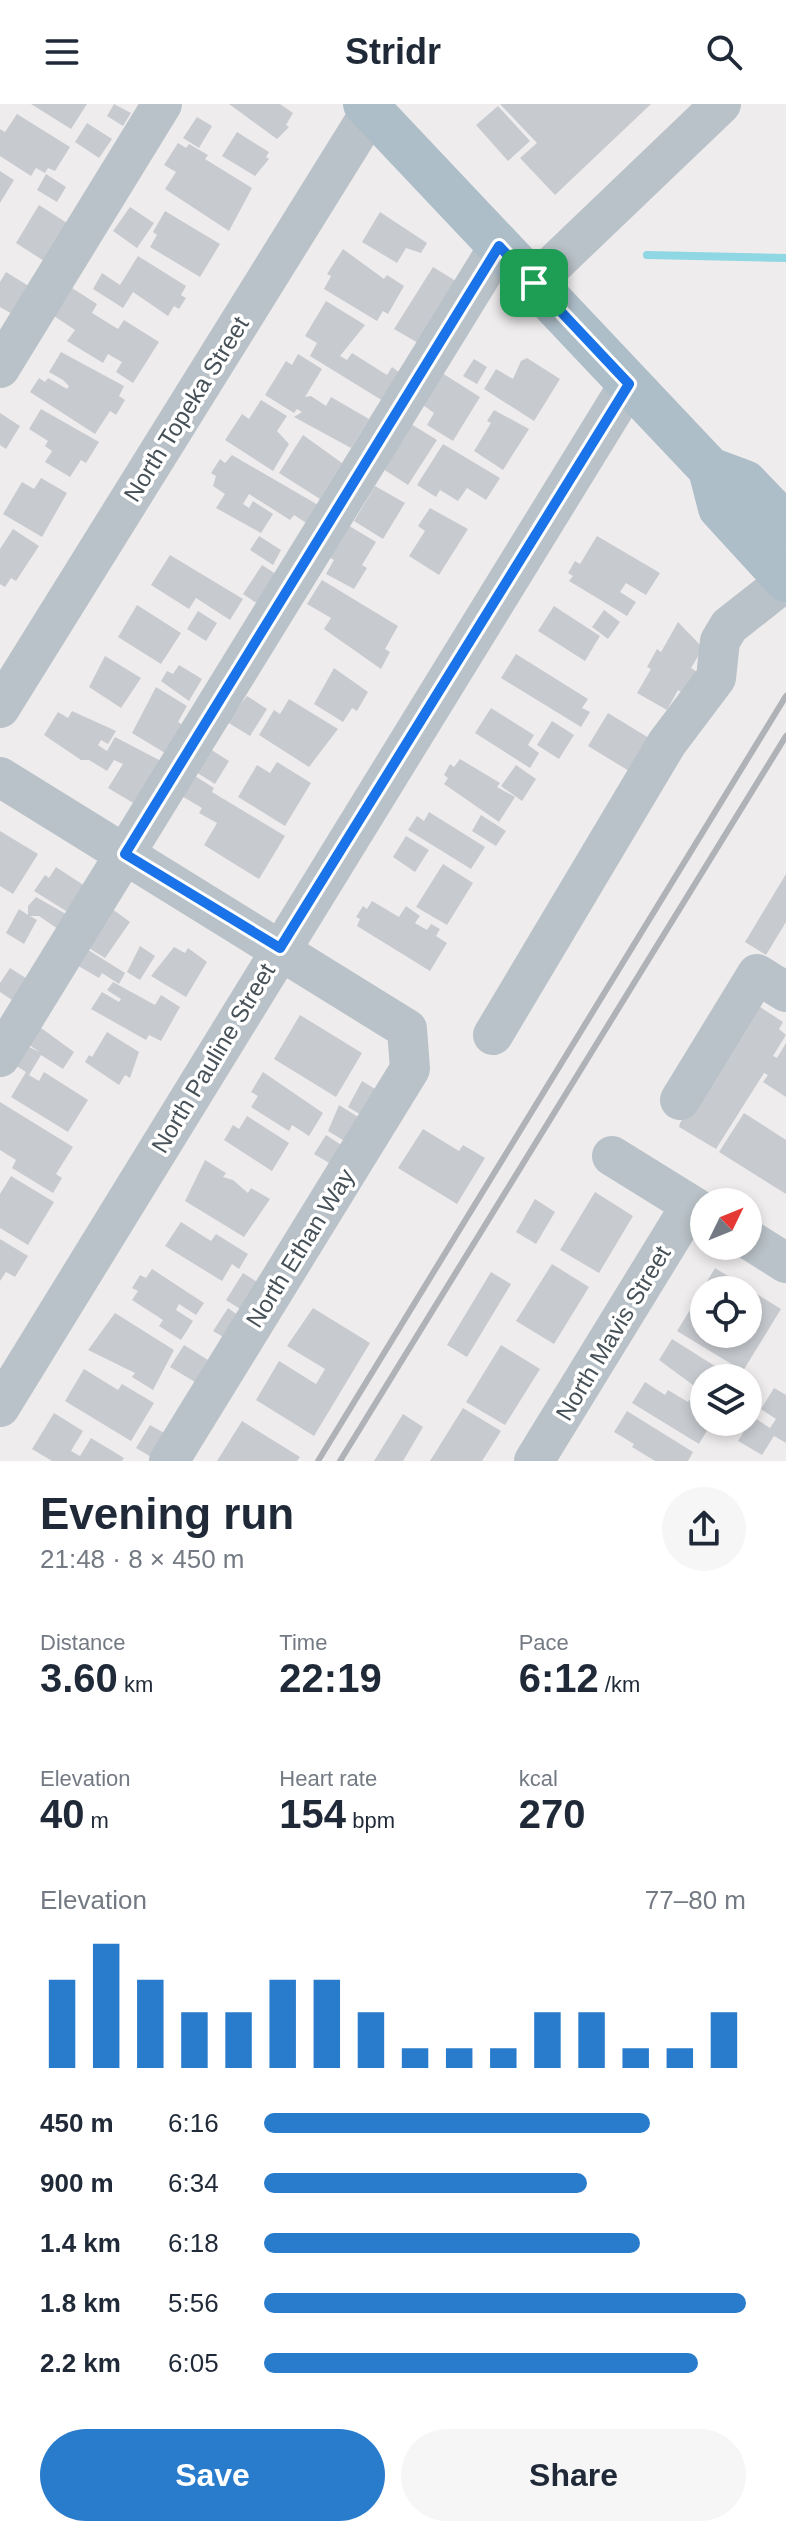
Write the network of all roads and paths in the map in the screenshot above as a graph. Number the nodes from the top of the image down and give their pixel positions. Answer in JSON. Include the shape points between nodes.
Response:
{"nodes":[{"id":1,"x":162,"y":104,"type":"edge"},
{"id":2,"x":721,"y":104,"type":"edge"},
{"id":3,"x":368,"y":108,"type":"edge"},
{"id":4,"x":499,"y":246,"type":"junction"},
{"id":5,"x":534,"y":283,"type":"junction"},
{"id":6,"x":0,"y":368,"type":"edge"},
{"id":7,"x":629,"y":384,"type":"junction"},
{"id":8,"x":710,"y":469,"type":"junction"},
{"id":9,"x":786,"y":525,"type":"edge"},
{"id":10,"x":786,"y":581,"type":"edge"},
{"id":11,"x":0,"y":708,"type":"edge"},
{"id":12,"x":0,"y":777,"type":"edge"},
{"id":13,"x":125,"y":854,"type":"junction"},
{"id":14,"x":280,"y":948,"type":"junction"},
{"id":15,"x":786,"y":992,"type":"edge"},
{"id":16,"x":493,"y":1035,"type":"dead end"},
{"id":17,"x":0,"y":1057,"type":"edge"},
{"id":18,"x":680,"y":1100,"type":"dead end"},
{"id":19,"x":612,"y":1156,"type":"dead end"},
{"id":20,"x":690,"y":1204,"type":"edge"},
{"id":21,"x":690,"y":1221,"type":"edge"},
{"id":22,"x":762,"y":1248,"type":"edge"},
{"id":23,"x":786,"y":1263,"type":"edge"},
{"id":24,"x":0,"y":1407,"type":"edge"},
{"id":25,"x":169,"y":1461,"type":"edge"},
{"id":26,"x":534,"y":1461,"type":"edge"}],
"edges":[{"from":1,"to":6,"type":"street"},
{"from":2,"to":5,"type":"street"},
{"from":3,"to":4,"type":"main road"},
{"from":3,"to":11,"type":"street","name":"North Topeka Street"},
{"from":4,"to":5,"type":"main road"},
{"from":4,"to":13,"type":"street"},
{"from":5,"to":7,"type":"main road"},
{"from":7,"to":8,"type":"main road"},
{"from":7,"to":14,"type":"street","name":"North Pauline Street"},
{"from":8,"to":9,"type":"main road","via":[[745,482]]},
{"from":8,"to":10,"type":"main road","via":[[720,508]]},
{"from":10,"to":16,"type":"street","via":[[729,626],[720,641],[716,678],[667,743]]},
{"from":12,"to":13,"type":"street"},
{"from":13,"to":14,"type":"street"},
{"from":13,"to":17,"type":"street"},
{"from":14,"to":24,"type":"street","name":"North Pauline Street"},
{"from":14,"to":25,"type":"street","name":"North Ethan Way","via":[[407,1029],[410,1069]]},
{"from":15,"to":18,"type":"street","via":[[757,974]]},
{"from":19,"to":20,"type":"street"},
{"from":21,"to":26,"type":"street","name":"North Mavis Street"},
{"from":22,"to":23,"type":"street"}]}
